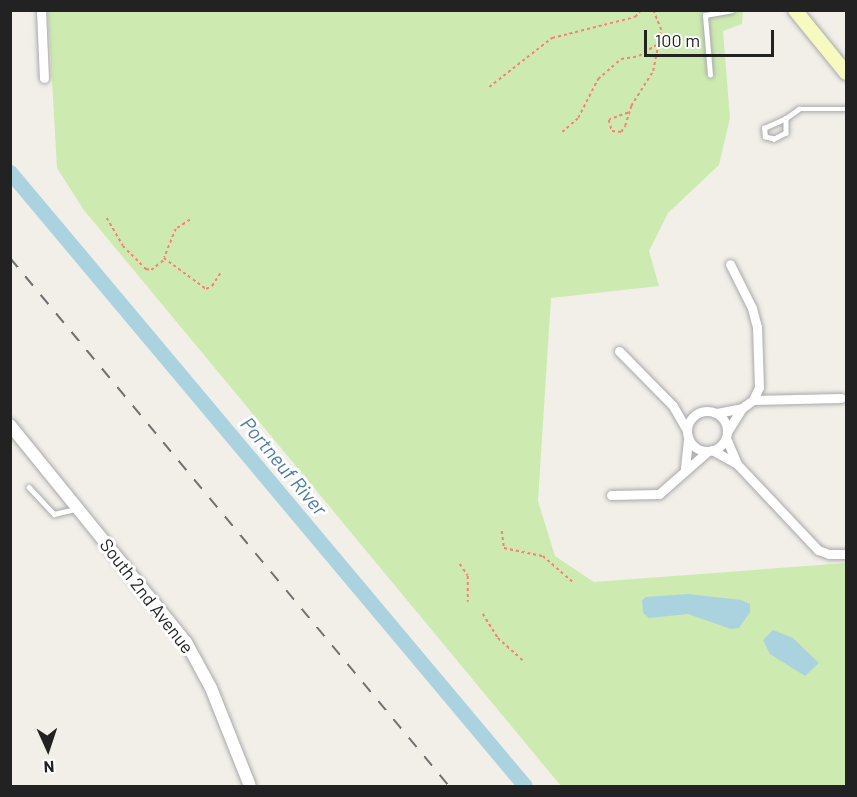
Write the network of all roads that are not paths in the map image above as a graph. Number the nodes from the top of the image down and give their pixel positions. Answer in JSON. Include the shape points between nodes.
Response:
{"nodes":[{"id":1,"x":41,"y":10,"type":"edge"},
{"id":2,"x":732,"y":10,"type":"edge"},
{"id":3,"x":795,"y":10,"type":"edge"},
{"id":4,"x":846,"y":73,"type":"edge"},
{"id":5,"x":710,"y":75,"type":"dead end"},
{"id":6,"x":44,"y":78,"type":"dead end"},
{"id":7,"x":846,"y":109,"type":"edge"},
{"id":8,"x":786,"y":118,"type":"junction"},
{"id":9,"x":730,"y":264,"type":"dead end"},
{"id":10,"x":619,"y":351,"type":"dead end"},
{"id":11,"x":841,"y":398,"type":"dead end"},
{"id":12,"x":753,"y":400,"type":"junction"},
{"id":13,"x":673,"y":406,"type":"junction"},
{"id":14,"x":742,"y":408,"type":"junction"},
{"id":15,"x":699,"y":413,"type":"junction"},
{"id":16,"x":717,"y":413,"type":"junction"},
{"id":17,"x":10,"y":425,"type":"edge"},
{"id":18,"x":688,"y":434,"type":"junction"},
{"id":19,"x":727,"y":435,"type":"junction"},
{"id":20,"x":710,"y":451,"type":"junction"},
{"id":21,"x":737,"y":464,"type":"junction"},
{"id":22,"x":685,"y":470,"type":"junction"},
{"id":23,"x":30,"y":488,"type":"dead end"},
{"id":24,"x":611,"y":495,"type":"dead end"},
{"id":25,"x":79,"y":509,"type":"junction"},
{"id":26,"x":846,"y":554,"type":"edge"},
{"id":27,"x":250,"y":786,"type":"edge"}],
"edges":[{"from":1,"to":6,"type":"street"},
{"from":2,"to":5,"type":"lane","via":[[705,15]]},
{"from":3,"to":4,"type":"main road"},
{"from":7,"to":8,"type":"lane","via":[[798,109]]},
{"from":8,"to":8,"type":"lane","via":[[764,128],[765,137],[774,139],[786,133]]},
{"from":9,"to":12,"type":"street","via":[[757,327],[759,387]]},
{"from":10,"to":13,"type":"street"},
{"from":11,"to":12,"type":"street"},
{"from":12,"to":14,"type":"street"},
{"from":13,"to":15,"type":"street"},
{"from":13,"to":18,"type":"street"},
{"from":14,"to":16,"type":"street"},
{"from":14,"to":19,"type":"street"},
{"from":15,"to":16,"type":"street"},
{"from":15,"to":18,"type":"street","via":[[691,419]]},
{"from":16,"to":19,"type":"street","via":[[725,422]]},
{"from":17,"to":25,"type":"street","name":"South 2nd Avenue"},
{"from":18,"to":20,"type":"street","via":[[696,447]]},
{"from":18,"to":22,"type":"street"},
{"from":19,"to":20,"type":"street"},
{"from":19,"to":21,"type":"street"},
{"from":20,"to":21,"type":"street"},
{"from":20,"to":22,"type":"street"},
{"from":21,"to":26,"type":"street","via":[[818,550]]},
{"from":22,"to":24,"type":"street","via":[[659,494]]},
{"from":23,"to":25,"type":"lane","via":[[54,514]]},
{"from":25,"to":27,"type":"street","name":"South 2nd Avenue","via":[[186,642],[211,688]]}]}
